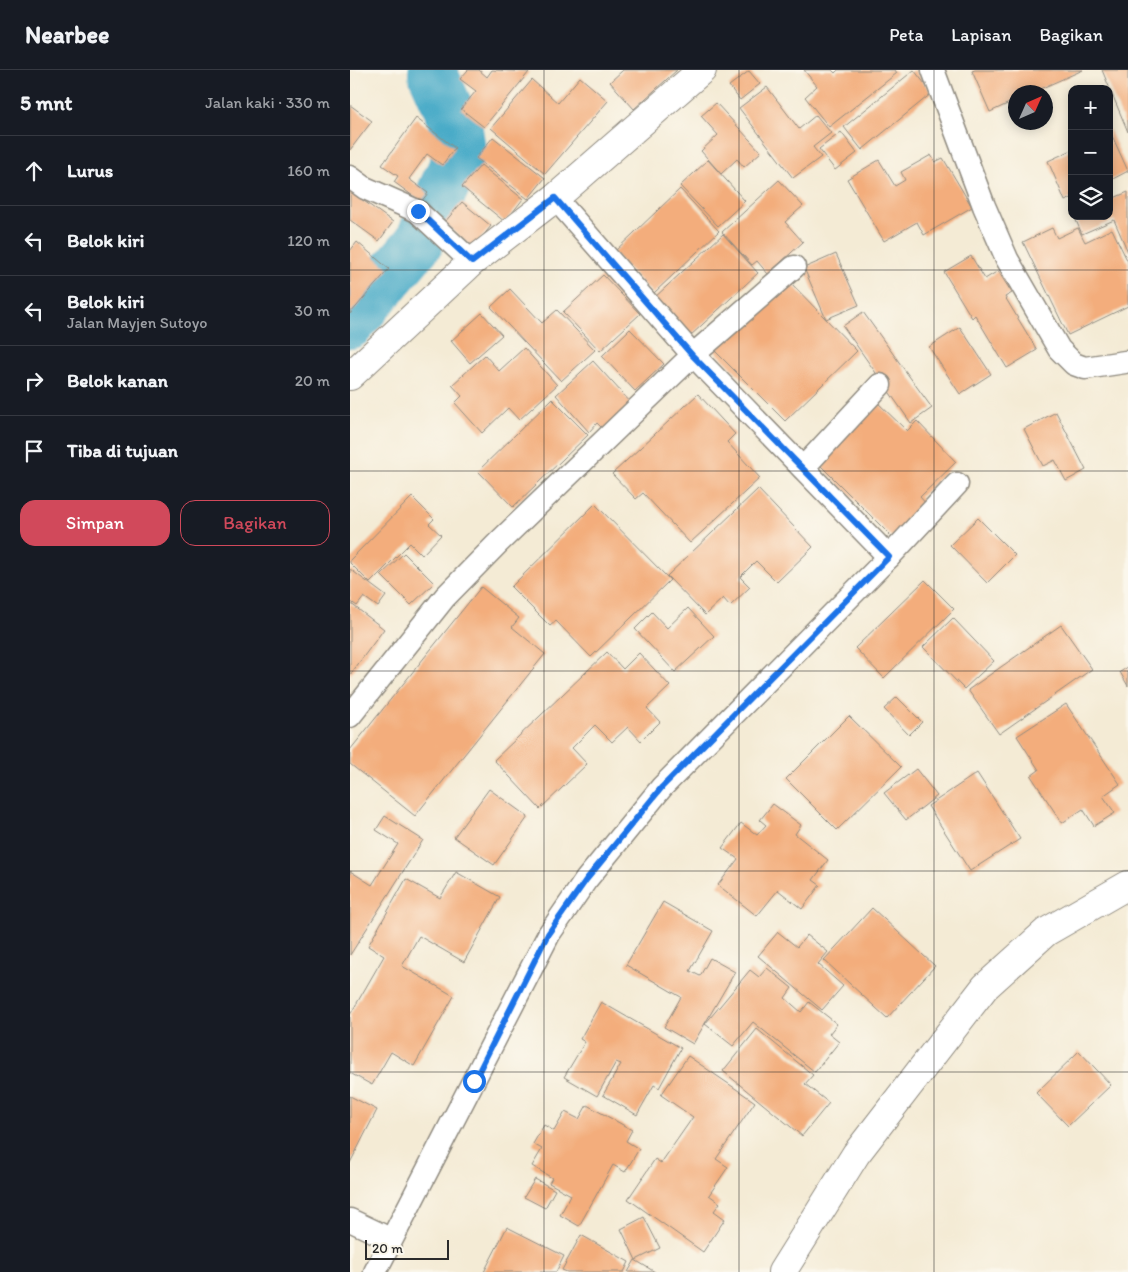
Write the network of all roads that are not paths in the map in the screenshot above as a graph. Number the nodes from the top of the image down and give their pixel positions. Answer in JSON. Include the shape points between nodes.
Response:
{"nodes":[{"id":1,"x":702,"y":70,"type":"edge"},
{"id":2,"x":933,"y":70,"type":"edge"},
{"id":3,"x":350,"y":177,"type":"edge"},
{"id":4,"x":555,"y":198,"type":"junction"},
{"id":5,"x":472,"y":262,"type":"junction"},
{"id":6,"x":794,"y":267,"type":"dead end"},
{"id":7,"x":692,"y":355,"type":"junction"},
{"id":8,"x":1126,"y":362,"type":"dead end"},
{"id":9,"x":350,"y":376,"type":"edge"},
{"id":10,"x":880,"y":385,"type":"dead end"},
{"id":11,"x":803,"y":468,"type":"junction"},
{"id":12,"x":957,"y":484,"type":"dead end"},
{"id":13,"x":889,"y":557,"type":"junction"},
{"id":14,"x":350,"y":716,"type":"edge"},
{"id":15,"x":1128,"y":885,"type":"edge"},
{"id":16,"x":350,"y":1220,"type":"edge"},
{"id":17,"x":390,"y":1239,"type":"junction"},
{"id":18,"x":375,"y":1272,"type":"edge"},
{"id":19,"x":782,"y":1272,"type":"edge"}],
"edges":[{"from":1,"to":4,"type":"street"},
{"from":2,"to":8,"type":"street","via":[[1007,259],[1059,349],[1074,364],[1085,368]]},
{"from":3,"to":5,"type":"street","via":[[366,188],[418,211]]},
{"from":4,"to":5,"type":"street"},
{"from":4,"to":7,"type":"street"},
{"from":5,"to":9,"type":"street"},
{"from":6,"to":7,"type":"street"},
{"from":7,"to":11,"type":"street"},
{"from":7,"to":14,"type":"street","via":[[445,597]]},
{"from":10,"to":11,"type":"street"},
{"from":11,"to":13,"type":"street"},
{"from":12,"to":13,"type":"street"},
{"from":13,"to":17,"type":"street","via":[[662,787],[586,880],[548,934]]},
{"from":15,"to":19,"type":"street","via":[[1046,932],[985,987],[856,1154]]},
{"from":16,"to":17,"type":"street"},
{"from":17,"to":18,"type":"street"}]}
